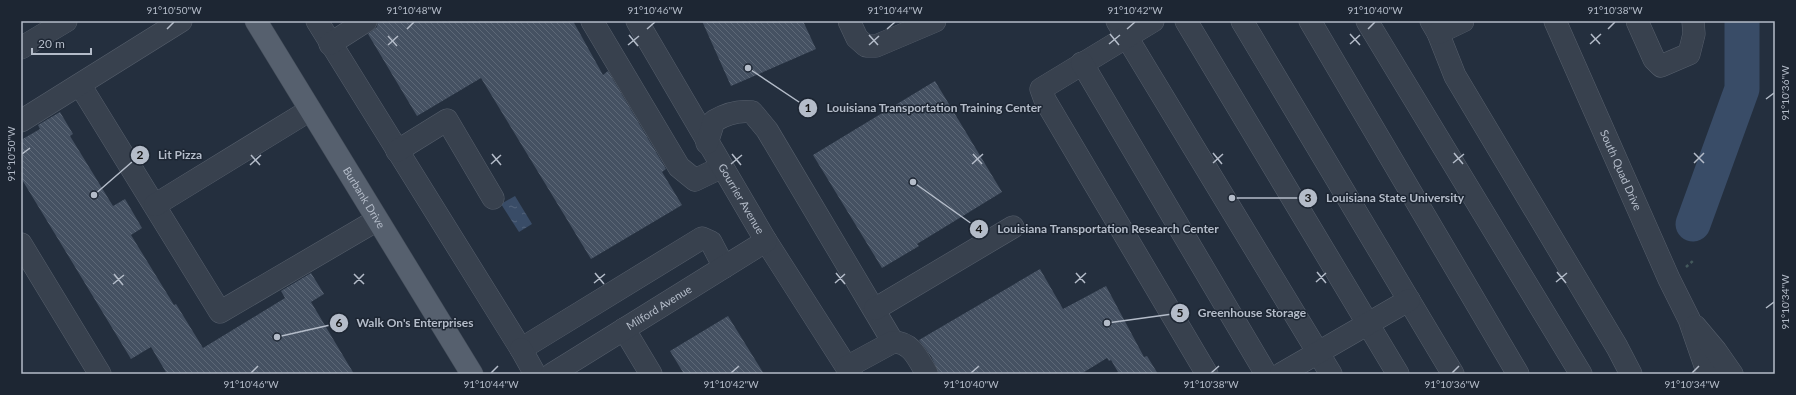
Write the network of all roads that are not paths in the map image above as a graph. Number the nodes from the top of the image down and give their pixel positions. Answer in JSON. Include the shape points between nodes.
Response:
{"nodes":[{"id":1,"x":66,"y":21,"type":"edge"},
{"id":2,"x":181,"y":21,"type":"edge"},
{"id":3,"x":256,"y":21,"type":"edge"},
{"id":4,"x":317,"y":21,"type":"edge"},
{"id":5,"x":366,"y":21,"type":"edge"},
{"id":6,"x":637,"y":21,"type":"edge"},
{"id":7,"x":849,"y":21,"type":"edge"},
{"id":8,"x":1153,"y":21,"type":"edge"},
{"id":9,"x":1186,"y":21,"type":"edge"},
{"id":10,"x":1242,"y":21,"type":"edge"},
{"id":11,"x":1310,"y":21,"type":"edge"},
{"id":12,"x":1367,"y":21,"type":"edge"},
{"id":13,"x":1463,"y":21,"type":"edge"},
{"id":14,"x":1555,"y":21,"type":"edge"},
{"id":15,"x":1637,"y":21,"type":"edge"},
{"id":16,"x":1693,"y":21,"type":"edge"},
{"id":17,"x":598,"y":23,"type":"edge"},
{"id":18,"x":923,"y":23,"type":"edge"},
{"id":19,"x":1434,"y":27,"type":"edge"},
{"id":20,"x":1121,"y":29,"type":"edge"},
{"id":21,"x":330,"y":44,"type":"junction"},
{"id":22,"x":21,"y":48,"type":"edge"},
{"id":23,"x":1082,"y":63,"type":"junction"},
{"id":24,"x":80,"y":85,"type":"junction"},
{"id":25,"x":310,"y":110,"type":"junction"},
{"id":26,"x":21,"y":121,"type":"edge"},
{"id":27,"x":707,"y":143,"type":"junction"},
{"id":28,"x":397,"y":151,"type":"junction"},
{"id":29,"x":722,"y":168,"type":"junction"},
{"id":30,"x":493,"y":198,"type":"dead end"},
{"id":31,"x":154,"y":205,"type":"junction"},
{"id":32,"x":377,"y":220,"type":"junction"},
{"id":33,"x":1013,"y":227,"type":"dead end"},
{"id":34,"x":766,"y":241,"type":"junction"},
{"id":35,"x":21,"y":244,"type":"edge"},
{"id":36,"x":724,"y":267,"type":"junction"},
{"id":37,"x":1409,"y":300,"type":"junction"},
{"id":38,"x":875,"y":309,"type":"junction"},
{"id":39,"x":1689,"y":319,"type":"junction"},
{"id":40,"x":1368,"y":323,"type":"junction"},
{"id":41,"x":624,"y":329,"type":"junction"},
{"id":42,"x":893,"y":342,"type":"junction"},
{"id":43,"x":521,"y":349,"type":"junction"},
{"id":44,"x":1318,"y":353,"type":"junction"},
{"id":45,"x":849,"y":371,"type":"edge"},
{"id":46,"x":100,"y":374,"type":"edge"},
{"id":47,"x":472,"y":374,"type":"edge"},
{"id":48,"x":535,"y":374,"type":"edge"},
{"id":49,"x":552,"y":374,"type":"edge"},
{"id":50,"x":651,"y":374,"type":"edge"},
{"id":51,"x":926,"y":374,"type":"edge"},
{"id":52,"x":1207,"y":374,"type":"edge"},
{"id":53,"x":1266,"y":374,"type":"edge"},
{"id":54,"x":1281,"y":374,"type":"edge"},
{"id":55,"x":1331,"y":374,"type":"edge"},
{"id":56,"x":1398,"y":374,"type":"edge"},
{"id":57,"x":1453,"y":374,"type":"edge"},
{"id":58,"x":1518,"y":374,"type":"edge"},
{"id":59,"x":1581,"y":374,"type":"edge"},
{"id":60,"x":1631,"y":374,"type":"edge"},
{"id":61,"x":1708,"y":374,"type":"edge"},
{"id":62,"x":1732,"y":374,"type":"edge"}],
"edges":[{"from":1,"to":22,"type":"street"},
{"from":2,"to":24,"type":"street"},
{"from":3,"to":25,"type":"main road","name":"Burbank Drive"},
{"from":4,"to":21,"type":"street"},
{"from":5,"to":21,"type":"street"},
{"from":6,"to":27,"type":"street","name":"Gourrier Avenue"},
{"from":7,"to":18,"type":"street","via":[[857,38],[866,46],[876,46]]},
{"from":8,"to":20,"type":"street"},
{"from":9,"to":40,"type":"street"},
{"from":10,"to":37,"type":"street"},
{"from":11,"to":58,"type":"street"},
{"from":12,"to":59,"type":"street"},
{"from":13,"to":19,"type":"street"},
{"from":14,"to":39,"type":"street","name":"South Quad Drive"},
{"from":15,"to":16,"type":"street","via":[[1654,59],[1661,66],[1689,54],[1694,34]]},
{"from":17,"to":29,"type":"street","via":[[679,167],[695,180]]},
{"from":19,"to":60,"type":"street","via":[[1455,76]]},
{"from":20,"to":23,"type":"street"},
{"from":20,"to":44,"type":"street"},
{"from":21,"to":28,"type":"street"},
{"from":23,"to":52,"type":"street","via":[[1041,89],[1045,100]]},
{"from":23,"to":53,"type":"street"},
{"from":24,"to":26,"type":"street"},
{"from":24,"to":31,"type":"street"},
{"from":25,"to":31,"type":"street"},
{"from":25,"to":32,"type":"main road","name":"Burbank Drive"},
{"from":27,"to":29,"type":"street","name":"Gourrier Avenue"},
{"from":27,"to":38,"type":"street","via":[[714,121],[726,114],[743,110],[752,112],[767,130]]},
{"from":28,"to":30,"type":"street","via":[[447,120]]},
{"from":28,"to":43,"type":"street"},
{"from":29,"to":34,"type":"street","name":"Gourrier Avenue"},
{"from":31,"to":32,"type":"street","via":[[220,312]]},
{"from":32,"to":47,"type":"main road","name":"Burbank Drive"},
{"from":33,"to":38,"type":"street"},
{"from":34,"to":36,"type":"street","name":"Milford Avenue"},
{"from":34,"to":45,"type":"street","name":"Gourrier Avenue"},
{"from":35,"to":46,"type":"street"},
{"from":36,"to":41,"type":"street","name":"Milford Avenue"},
{"from":36,"to":43,"type":"street","via":[[711,242],[702,238]]},
{"from":37,"to":40,"type":"street"},
{"from":37,"to":57,"type":"street"},
{"from":38,"to":42,"type":"street"},
{"from":39,"to":61,"type":"street","name":"South Quad Drive"},
{"from":39,"to":62,"type":"street","name":"South Quad Drive"},
{"from":40,"to":44,"type":"street"},
{"from":40,"to":56,"type":"street"},
{"from":41,"to":49,"type":"street","name":"Milford Avenue"},
{"from":41,"to":50,"type":"street"},
{"from":42,"to":45,"type":"street"},
{"from":42,"to":51,"type":"street","via":[[901,342],[911,347]]},
{"from":43,"to":48,"type":"street"},
{"from":44,"to":54,"type":"street"},
{"from":44,"to":55,"type":"street"}]}
